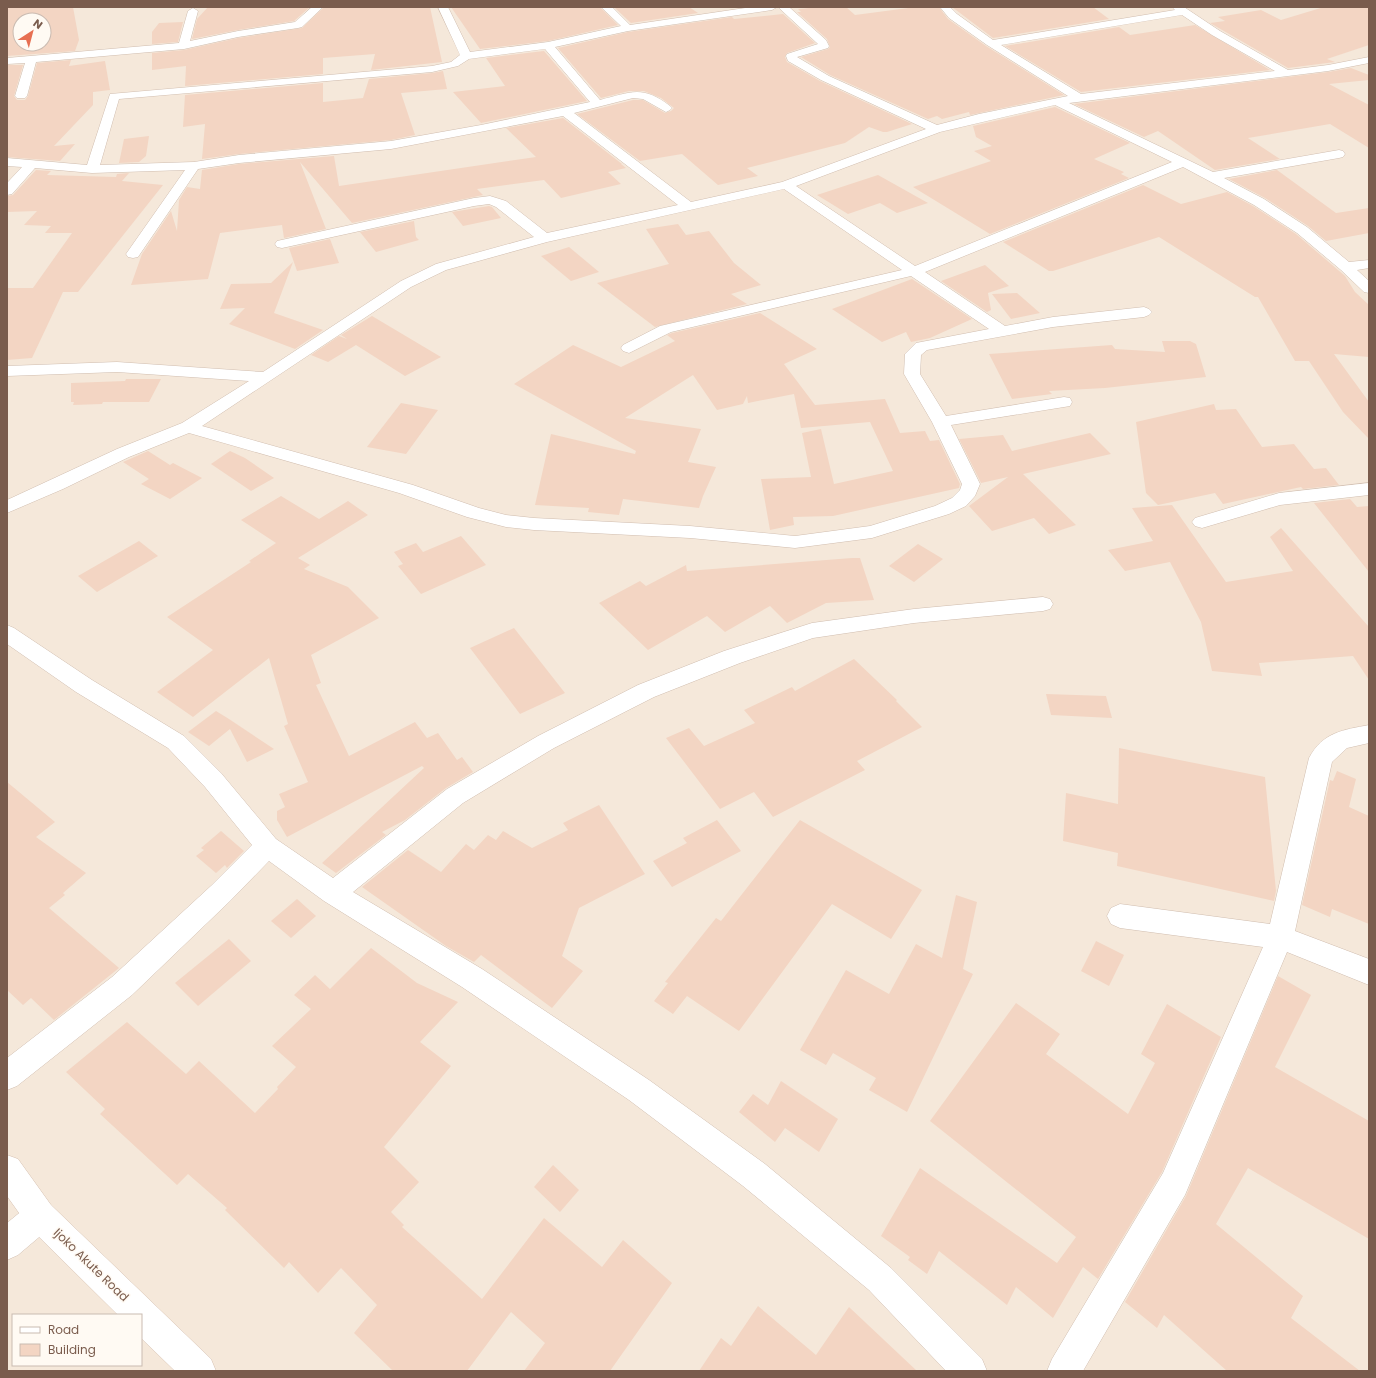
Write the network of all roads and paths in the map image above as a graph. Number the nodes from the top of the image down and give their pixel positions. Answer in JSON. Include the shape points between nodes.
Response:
{"nodes":[{"id":1,"x":318,"y":7,"type":"edge"},
{"id":2,"x":443,"y":7,"type":"edge"},
{"id":3,"x":606,"y":7,"type":"edge"},
{"id":4,"x":772,"y":7,"type":"edge"},
{"id":5,"x":783,"y":7,"type":"edge"},
{"id":6,"x":945,"y":7,"type":"edge"},
{"id":7,"x":1180,"y":9,"type":"edge"},
{"id":8,"x":193,"y":11,"type":"dead end"},
{"id":9,"x":628,"y":28,"type":"junction"},
{"id":10,"x":991,"y":43,"type":"junction"},
{"id":11,"x":548,"y":45,"type":"junction"},
{"id":12,"x":184,"y":46,"type":"junction"},
{"id":13,"x":466,"y":56,"type":"junction"},
{"id":14,"x":30,"y":60,"type":"junction"},
{"id":15,"x":1369,"y":60,"type":"edge"},
{"id":16,"x":7,"y":61,"type":"edge"},
{"id":17,"x":1284,"y":72,"type":"junction"},
{"id":18,"x":21,"y":96,"type":"dead end"},
{"id":19,"x":1079,"y":98,"type":"junction"},
{"id":20,"x":1056,"y":101,"type":"junction"},
{"id":21,"x":597,"y":104,"type":"junction"},
{"id":22,"x":666,"y":108,"type":"dead end"},
{"id":23,"x":565,"y":112,"type":"junction"},
{"id":24,"x":936,"y":128,"type":"junction"},
{"id":25,"x":1339,"y":154,"type":"dead end"},
{"id":26,"x":7,"y":162,"type":"edge"},
{"id":27,"x":1184,"y":162,"type":"junction"},
{"id":28,"x":32,"y":164,"type":"junction"},
{"id":29,"x":194,"y":166,"type":"junction"},
{"id":30,"x":92,"y":169,"type":"junction"},
{"id":31,"x":1211,"y":176,"type":"junction"},
{"id":32,"x":786,"y":185,"type":"junction"},
{"id":33,"x":7,"y":191,"type":"edge"},
{"id":34,"x":688,"y":206,"type":"junction"},
{"id":35,"x":544,"y":238,"type":"junction"},
{"id":36,"x":282,"y":244,"type":"dead end"},
{"id":37,"x":133,"y":254,"type":"dead end"},
{"id":38,"x":1369,"y":264,"type":"edge"},
{"id":39,"x":1346,"y":267,"type":"junction"},
{"id":40,"x":914,"y":271,"type":"junction"},
{"id":41,"x":1369,"y":289,"type":"edge"},
{"id":42,"x":1144,"y":312,"type":"dead end"},
{"id":43,"x":1002,"y":331,"type":"junction"},
{"id":44,"x":630,"y":348,"type":"dead end"},
{"id":45,"x":7,"y":371,"type":"edge"},
{"id":46,"x":266,"y":377,"type":"junction"},
{"id":47,"x":1064,"y":402,"type":"dead end"},
{"id":48,"x":941,"y":422,"type":"junction"},
{"id":49,"x":188,"y":427,"type":"junction"},
{"id":50,"x":1369,"y":489,"type":"edge"},
{"id":51,"x":7,"y":507,"type":"edge"},
{"id":52,"x":1202,"y":522,"type":"dead end"},
{"id":53,"x":1042,"y":604,"type":"dead end"},
{"id":54,"x":7,"y":633,"type":"edge"},
{"id":55,"x":1369,"y":734,"type":"edge"},
{"id":56,"x":267,"y":846,"type":"junction"},
{"id":57,"x":334,"y":893,"type":"junction"},
{"id":58,"x":1120,"y":916,"type":"dead end"},
{"id":59,"x":1280,"y":937,"type":"junction"},
{"id":60,"x":1369,"y":972,"type":"edge"},
{"id":61,"x":7,"y":1076,"type":"edge"},
{"id":62,"x":7,"y":1170,"type":"edge"},
{"id":63,"x":40,"y":1216,"type":"junction"},
{"id":64,"x":7,"y":1244,"type":"edge"},
{"id":65,"x":141,"y":1314,"type":"edge"},
{"id":66,"x":142,"y":1315,"type":"edge"},
{"id":67,"x":199,"y":1371,"type":"edge"},
{"id":68,"x":970,"y":1371,"type":"edge"},
{"id":69,"x":1064,"y":1371,"type":"edge"}],
"edges":[{"from":1,"to":12,"type":"street","via":[[298,25],[238,34]]},
{"from":2,"to":13,"type":"street"},
{"from":3,"to":9,"type":"street"},
{"from":4,"to":9,"type":"street"},
{"from":5,"to":24,"type":"street","via":[[824,46],[796,53],[791,56],[792,60],[825,78]]},
{"from":6,"to":10,"type":"street","via":[[953,16]]},
{"from":7,"to":10,"type":"street"},
{"from":7,"to":17,"type":"street"},
{"from":8,"to":12,"type":"street"},
{"from":9,"to":11,"type":"street"},
{"from":10,"to":19,"type":"street"},
{"from":11,"to":13,"type":"street"},
{"from":11,"to":21,"type":"street"},
{"from":12,"to":14,"type":"street"},
{"from":13,"to":30,"type":"street","via":[[461,62],[441,68],[114,96]]},
{"from":14,"to":16,"type":"street"},
{"from":14,"to":18,"type":"street"},
{"from":15,"to":17,"type":"street","via":[[1328,68]]},
{"from":17,"to":19,"type":"street"},
{"from":19,"to":20,"type":"street"},
{"from":20,"to":24,"type":"street"},
{"from":20,"to":27,"type":"street"},
{"from":21,"to":22,"type":"street","via":[[643,94]]},
{"from":21,"to":23,"type":"street"},
{"from":23,"to":29,"type":"street","via":[[391,145],[240,159]]},
{"from":23,"to":34,"type":"street"},
{"from":24,"to":32,"type":"street"},
{"from":25,"to":31,"type":"street"},
{"from":26,"to":28,"type":"street"},
{"from":27,"to":31,"type":"street"},
{"from":27,"to":40,"type":"street"},
{"from":28,"to":30,"type":"street"},
{"from":28,"to":33,"type":"street"},
{"from":29,"to":30,"type":"street"},
{"from":29,"to":37,"type":"street"},
{"from":31,"to":39,"type":"street","via":[[1259,202],[1302,230]]},
{"from":32,"to":34,"type":"street"},
{"from":32,"to":40,"type":"street"},
{"from":34,"to":35,"type":"street"},
{"from":35,"to":36,"type":"street","via":[[501,204],[490,200]]},
{"from":35,"to":46,"type":"street","via":[[441,267],[406,284]]},
{"from":38,"to":39,"type":"street"},
{"from":39,"to":41,"type":"street"},
{"from":40,"to":43,"type":"street"},
{"from":40,"to":44,"type":"street","via":[[666,329]]},
{"from":42,"to":43,"type":"street","via":[[1053,322]]},
{"from":43,"to":48,"type":"street","via":[[922,346],[913,354],[912,374]]},
{"from":45,"to":46,"type":"street","via":[[116,367]]},
{"from":46,"to":49,"type":"street"},
{"from":47,"to":48,"type":"street"},
{"from":48,"to":49,"type":"street","via":[[971,484],[959,502],[942,510],[872,532],[796,542],[690,532],[506,521],[474,513],[406,489]]},
{"from":49,"to":51,"type":"street","via":[[123,452]]},
{"from":50,"to":52,"type":"street","via":[[1279,500]]},
{"from":53,"to":57,"type":"street","via":[[914,616],[812,631],[732,657],[646,691],[546,742],[455,796]]},
{"from":54,"to":56,"type":"street","via":[[84,686],[176,742],[212,780]]},
{"from":55,"to":59,"type":"street","via":[[1340,740],[1321,758]]},
{"from":56,"to":57,"type":"street"},
{"from":56,"to":61,"type":"street","via":[[122,986]]},
{"from":57,"to":68,"type":"street","via":[[472,978],[639,1090],[748,1170],[880,1279]]},
{"from":58,"to":59,"type":"street"},
{"from":59,"to":60,"type":"street"},
{"from":59,"to":69,"type":"street","via":[[1174,1184]]},
{"from":62,"to":63,"type":"street","name":"Ijoko Akute Road"},
{"from":63,"to":64,"type":"street"},
{"from":63,"to":65,"type":"street","name":"Ijoko Akute Road"},
{"from":66,"to":67,"type":"street","name":"Ijoko Akute Road"}]}
